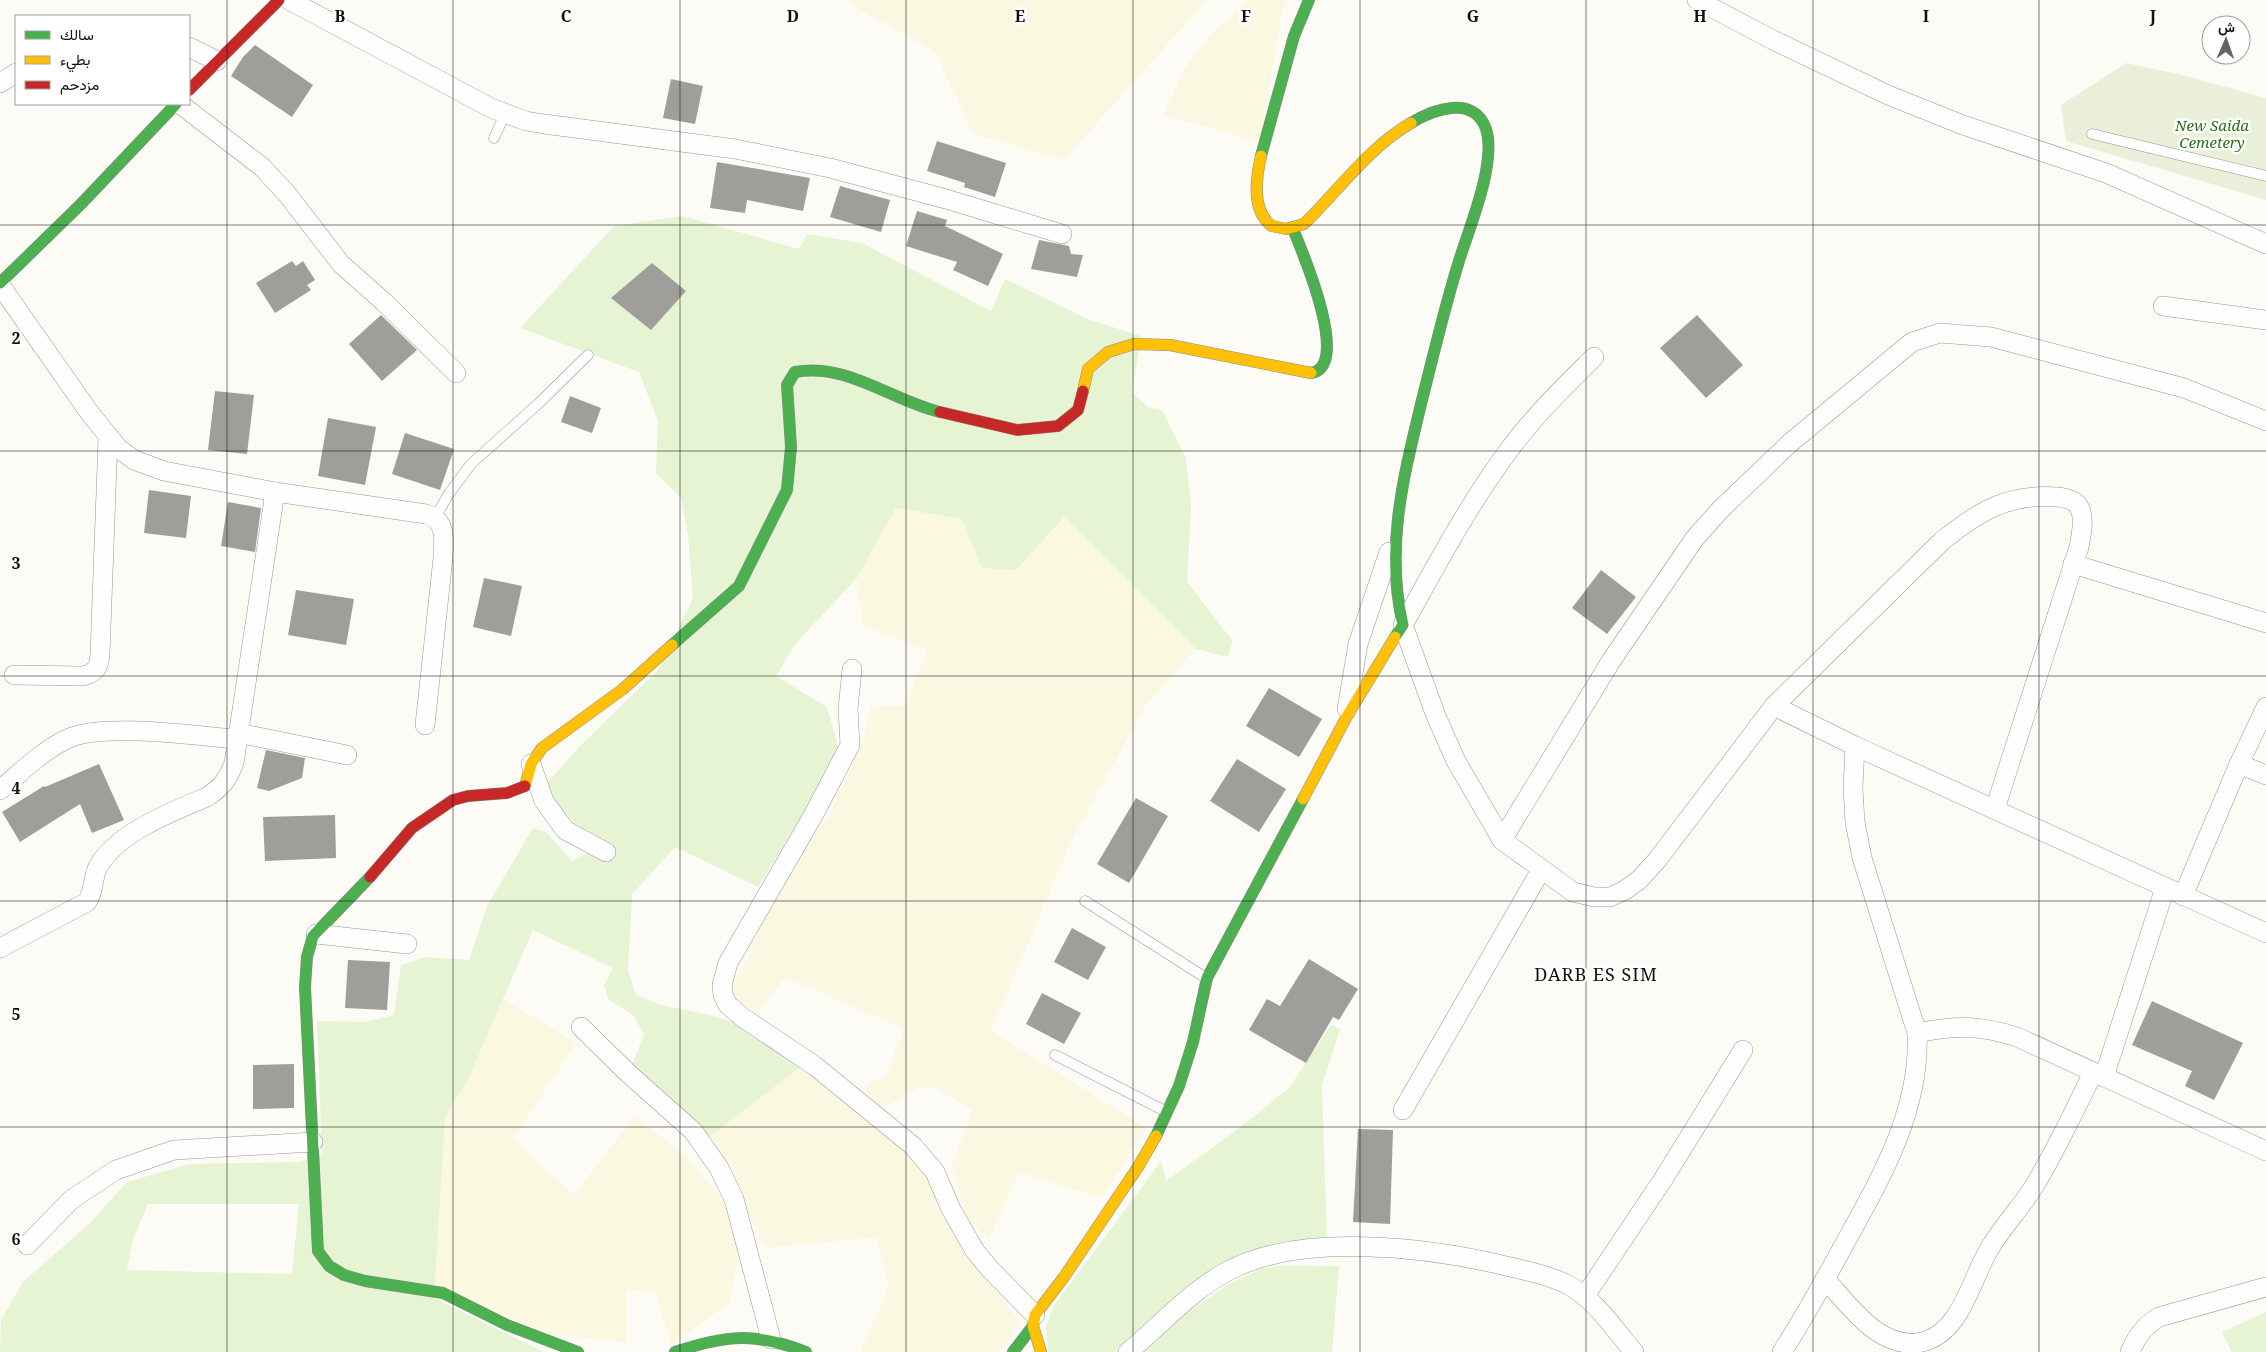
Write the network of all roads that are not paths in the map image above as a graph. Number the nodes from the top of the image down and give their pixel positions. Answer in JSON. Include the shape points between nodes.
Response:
{"nodes":[{"id":1,"x":279,"y":0,"type":"edge"},
{"id":2,"x":289,"y":0,"type":"edge"},
{"id":3,"x":1309,"y":0,"type":"edge"},
{"id":4,"x":1698,"y":0,"type":"edge"},
{"id":5,"x":190,"y":48,"type":"edge"},
{"id":6,"x":217,"y":61,"type":"junction"},
{"id":7,"x":15,"y":74,"type":"edge"},
{"id":8,"x":0,"y":83,"type":"edge"},
{"id":9,"x":190,"y":89,"type":"edge"},
{"id":10,"x":175,"y":105,"type":"edge"},
{"id":11,"x":181,"y":105,"type":"edge"},
{"id":12,"x":505,"y":114,"type":"junction"},
{"id":13,"x":2092,"y":134,"type":"dead end"},
{"id":14,"x":494,"y":138,"type":"dead end"},
{"id":15,"x":2266,"y":176,"type":"edge"},
{"id":16,"x":1293,"y":229,"type":"junction"},
{"id":17,"x":1062,"y":234,"type":"dead end"},
{"id":18,"x":2266,"y":244,"type":"edge"},
{"id":19,"x":0,"y":284,"type":"edge"},
{"id":20,"x":2163,"y":306,"type":"dead end"},
{"id":21,"x":2266,"y":320,"type":"edge"},
{"id":22,"x":588,"y":355,"type":"dead end"},
{"id":23,"x":1594,"y":357,"type":"dead end"},
{"id":24,"x":456,"y":373,"type":"dead end"},
{"id":25,"x":2266,"y":421,"type":"edge"},
{"id":26,"x":108,"y":438,"type":"junction"},
{"id":27,"x":275,"y":492,"type":"junction"},
{"id":28,"x":436,"y":518,"type":"junction"},
{"id":29,"x":1396,"y":530,"type":"junction"},
{"id":30,"x":2073,"y":564,"type":"junction"},
{"id":31,"x":2266,"y":623,"type":"edge"},
{"id":32,"x":1402,"y":626,"type":"junction"},
{"id":33,"x":852,"y":669,"type":"dead end"},
{"id":34,"x":14,"y":675,"type":"dead end"},
{"id":35,"x":1774,"y":706,"type":"junction"},
{"id":36,"x":2266,"y":707,"type":"edge"},
{"id":37,"x":1346,"y":718,"type":"junction"},
{"id":38,"x":425,"y":725,"type":"dead end"},
{"id":39,"x":238,"y":736,"type":"junction"},
{"id":40,"x":1855,"y":746,"type":"junction"},
{"id":41,"x":347,"y":754,"type":"dead end"},
{"id":42,"x":531,"y":764,"type":"junction"},
{"id":43,"x":2239,"y":764,"type":"junction"},
{"id":44,"x":2266,"y":775,"type":"edge"},
{"id":45,"x":0,"y":790,"type":"edge"},
{"id":46,"x":1995,"y":809,"type":"junction"},
{"id":47,"x":1502,"y":840,"type":"junction"},
{"id":48,"x":606,"y":852,"type":"dead end"},
{"id":49,"x":1541,"y":870,"type":"junction"},
{"id":50,"x":2165,"y":888,"type":"junction"},
{"id":51,"x":2182,"y":896,"type":"junction"},
{"id":52,"x":1085,"y":901,"type":"dead end"},
{"id":53,"x":2266,"y":933,"type":"edge"},
{"id":54,"x":316,"y":934,"type":"junction"},
{"id":55,"x":407,"y":944,"type":"dead end"},
{"id":56,"x":0,"y":948,"type":"edge"},
{"id":57,"x":1207,"y":978,"type":"junction"},
{"id":58,"x":581,"y":1026,"type":"dead end"},
{"id":59,"x":1917,"y":1033,"type":"junction"},
{"id":60,"x":1743,"y":1050,"type":"dead end"},
{"id":61,"x":1054,"y":1055,"type":"dead end"},
{"id":62,"x":2098,"y":1075,"type":"junction"},
{"id":63,"x":1403,"y":1110,"type":"dead end"},
{"id":64,"x":1168,"y":1112,"type":"junction"},
{"id":65,"x":313,"y":1142,"type":"junction"},
{"id":66,"x":2266,"y":1151,"type":"edge"},
{"id":67,"x":28,"y":1245,"type":"dead end"},
{"id":68,"x":1825,"y":1279,"type":"junction"},
{"id":69,"x":2266,"y":1287,"type":"edge"},
{"id":70,"x":1585,"y":1296,"type":"junction"},
{"id":71,"x":1034,"y":1320,"type":"junction"},
{"id":72,"x":771,"y":1339,"type":"junction"},
{"id":73,"x":578,"y":1352,"type":"edge"},
{"id":74,"x":675,"y":1352,"type":"edge"},
{"id":75,"x":806,"y":1352,"type":"edge"},
{"id":76,"x":1013,"y":1352,"type":"edge"},
{"id":77,"x":1041,"y":1352,"type":"edge"},
{"id":78,"x":1128,"y":1352,"type":"edge"},
{"id":79,"x":1634,"y":1352,"type":"edge"},
{"id":80,"x":1782,"y":1352,"type":"edge"},
{"id":81,"x":2130,"y":1352,"type":"edge"}],
"edges":[{"from":1,"to":6,"type":"street"},
{"from":2,"to":12,"type":"street"},
{"from":3,"to":16,"type":"street","via":[[1292,42],[1257,180],[1258,207],[1263,219],[1272,226]]},
{"from":4,"to":18,"type":"street","via":[[1888,95],[2106,173]]},
{"from":5,"to":6,"type":"street"},
{"from":6,"to":9,"type":"street"},
{"from":7,"to":8,"type":"street"},
{"from":10,"to":19,"type":"street"},
{"from":11,"to":24,"type":"street","via":[[262,167],[341,264]]},
{"from":12,"to":14,"type":"lane"},
{"from":12,"to":17,"type":"street","via":[[544,124],[735,149],[830,168]]},
{"from":13,"to":15,"type":"lane"},
{"from":16,"to":29,"type":"street","via":[[1316,213],[1367,157],[1413,122],[1447,108],[1473,112],[1483,121],[1487,154],[1480,190],[1433,354]]},
{"from":16,"to":42,"type":"street","via":[[1314,281],[1322,315],[1327,355],[1324,367],[1316,373],[1170,345],[1134,344],[1108,352],[1088,369],[1078,410],[1058,426],[1016,430],[921,408],[881,388],[832,374],[811,369],[795,372],[787,385],[791,447],[787,490],[739,586],[623,689],[542,748]]},
{"from":19,"to":26,"type":"street"},
{"from":20,"to":21,"type":"street"},
{"from":22,"to":28,"type":"lane","via":[[471,464]]},
{"from":23,"to":32,"type":"street","via":[[1540,411],[1510,449],[1458,527]]},
{"from":25,"to":47,"type":"street","via":[[2184,388],[1991,337],[1940,334],[1912,342],[1790,443],[1695,538],[1611,661]]},
{"from":26,"to":27,"type":"street","via":[[134,460],[148,466]]},
{"from":26,"to":34,"type":"street","via":[[98,667],[90,675],[83,676]]},
{"from":27,"to":28,"type":"street"},
{"from":27,"to":39,"type":"street"},
{"from":28,"to":38,"type":"street","via":[[442,526],[443,558]]},
{"from":29,"to":32,"type":"street","via":[[1394,580]]},
{"from":29,"to":37,"type":"street","via":[[1358,644]]},
{"from":30,"to":31,"type":"street"},
{"from":30,"to":35,"type":"street","via":[[2082,521],[2075,501],[2064,497],[2038,497],[1996,505],[1970,518],[1942,541]]},
{"from":30,"to":46,"type":"street"},
{"from":32,"to":37,"type":"street"},
{"from":32,"to":47,"type":"street","via":[[1456,761]]},
{"from":33,"to":71,"type":"street","via":[[848,709],[850,745],[728,963],[722,985],[723,995],[728,1005],[742,1017],[815,1066],[913,1146],[935,1172],[951,1209],[976,1251]]},
{"from":35,"to":40,"type":"street"},
{"from":35,"to":49,"type":"street","via":[[1658,859],[1625,890],[1610,896],[1594,897],[1573,892]]},
{"from":36,"to":43,"type":"street"},
{"from":37,"to":57,"type":"street"},
{"from":39,"to":41,"type":"street"},
{"from":39,"to":45,"type":"street","via":[[95,731],[67,739],[54,747]]},
{"from":39,"to":56,"type":"street","via":[[234,763],[219,789],[128,836],[99,865],[87,902]]},
{"from":40,"to":46,"type":"street"},
{"from":40,"to":59,"type":"street","via":[[1852,788],[1862,858]]},
{"from":42,"to":48,"type":"street","via":[[544,801],[565,830]]},
{"from":42,"to":54,"type":"street","via":[[526,786],[518,791],[453,800],[412,828]]},
{"from":43,"to":44,"type":"street"},
{"from":43,"to":51,"type":"street"},
{"from":46,"to":50,"type":"street"},
{"from":47,"to":49,"type":"street"},
{"from":49,"to":63,"type":"street"},
{"from":50,"to":51,"type":"street"},
{"from":50,"to":62,"type":"street"},
{"from":51,"to":53,"type":"street"},
{"from":52,"to":57,"type":"lane"},
{"from":54,"to":55,"type":"street"},
{"from":54,"to":65,"type":"street","via":[[309,945],[306,987]]},
{"from":57,"to":64,"type":"street","via":[[1193,1042]]},
{"from":58,"to":72,"type":"street","via":[[630,1076],[693,1131],[719,1168],[734,1199]]},
{"from":59,"to":62,"type":"street","via":[[1960,1027],[1992,1029]]},
{"from":59,"to":68,"type":"street","via":[[1918,1056],[1907,1113],[1867,1203]]},
{"from":60,"to":70,"type":"street","via":[[1664,1178]]},
{"from":61,"to":64,"type":"lane"},
{"from":62,"to":66,"type":"street"},
{"from":62,"to":68,"type":"street","via":[[2022,1206],[1992,1243],[1962,1306],[1944,1331],[1922,1342],[1906,1343],[1889,1338],[1857,1314]]},
{"from":64,"to":71,"type":"street","via":[[1138,1167]]},
{"from":65,"to":67,"type":"street","via":[[174,1150],[116,1170],[72,1199]]},
{"from":65,"to":73,"type":"street","via":[[318,1251],[330,1266],[344,1275],[365,1281],[443,1293],[507,1325]]},
{"from":68,"to":80,"type":"street"},
{"from":69,"to":81,"type":"street","via":[[2159,1316],[2137,1336]]},
{"from":70,"to":78,"type":"street","via":[[1568,1285],[1532,1272],[1486,1261],[1378,1247],[1298,1251],[1271,1256],[1227,1271]]},
{"from":70,"to":79,"type":"street"},
{"from":71,"to":76,"type":"street"},
{"from":71,"to":77,"type":"street"},
{"from":72,"to":74,"type":"street","via":[[732,1336]]},
{"from":72,"to":75,"type":"street"}]}
